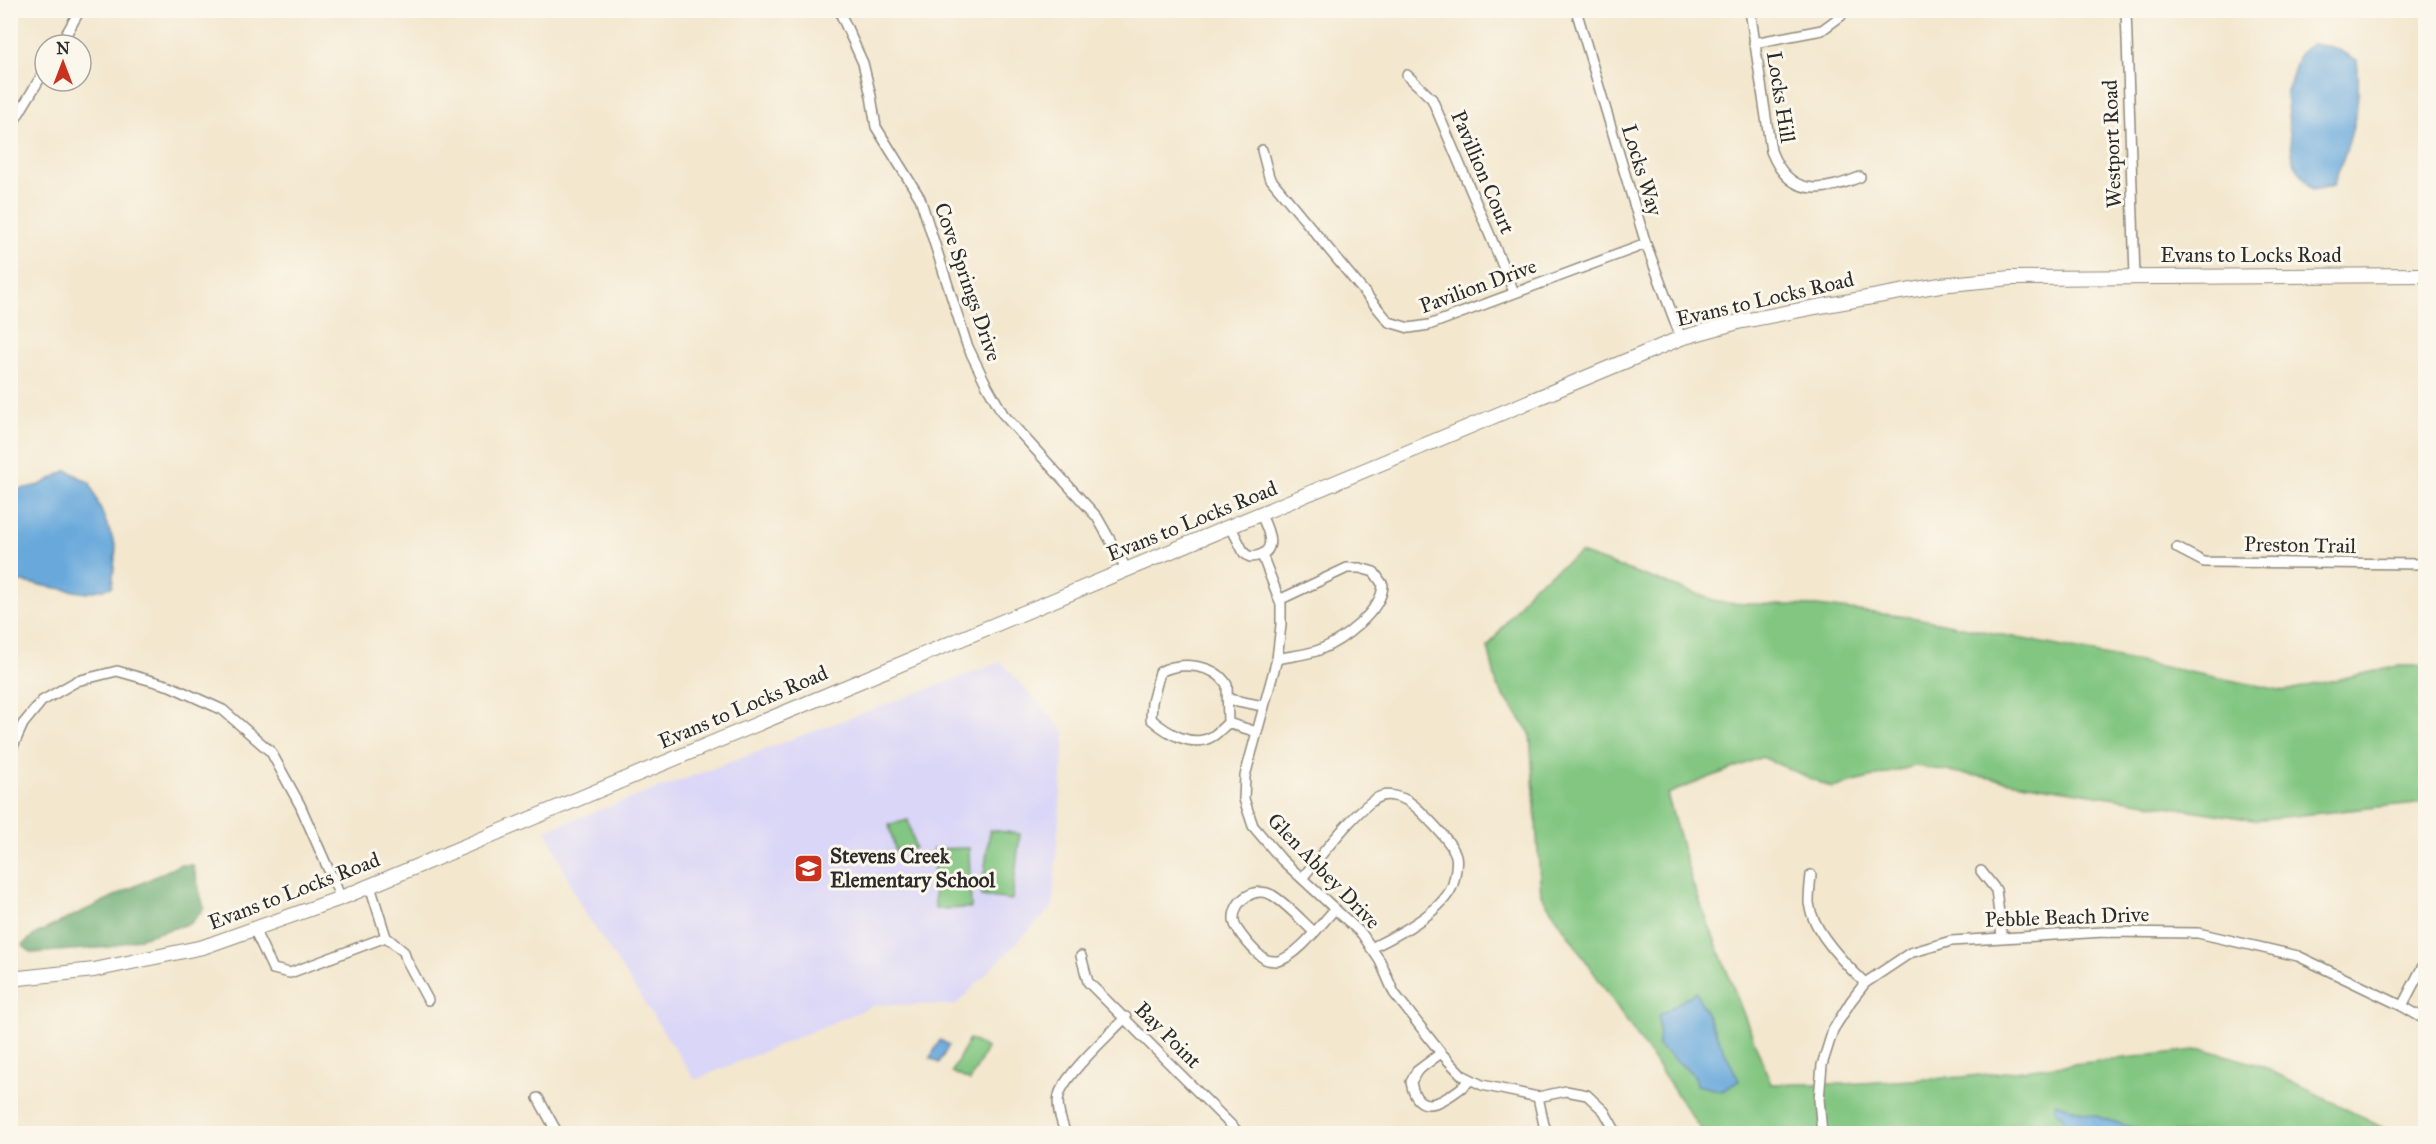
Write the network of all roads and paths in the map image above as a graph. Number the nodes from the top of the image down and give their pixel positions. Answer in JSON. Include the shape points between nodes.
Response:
{"nodes":[{"id":1,"x":80,"y":10,"type":"edge"},
{"id":2,"x":844,"y":10,"type":"edge"},
{"id":3,"x":1576,"y":10,"type":"edge"},
{"id":4,"x":1750,"y":10,"type":"edge"},
{"id":5,"x":2126,"y":10,"type":"edge"},
{"id":6,"x":1841,"y":16,"type":"dead end"},
{"id":7,"x":67,"y":33,"type":"edge"},
{"id":8,"x":1755,"y":43,"type":"junction"},
{"id":9,"x":1407,"y":75,"type":"dead end"},
{"id":10,"x":33,"y":90,"type":"edge"},
{"id":11,"x":10,"y":128,"type":"edge"},
{"id":12,"x":1262,"y":150,"type":"dead end"},
{"id":13,"x":1860,"y":177,"type":"dead end"},
{"id":14,"x":1646,"y":244,"type":"junction"},
{"id":15,"x":2426,"y":275,"type":"edge"},
{"id":16,"x":2135,"y":276,"type":"junction"},
{"id":17,"x":1514,"y":292,"type":"junction"},
{"id":18,"x":1681,"y":338,"type":"junction"},
{"id":19,"x":1261,"y":515,"type":"junction"},
{"id":20,"x":1231,"y":527,"type":"junction"},
{"id":21,"x":2177,"y":548,"type":"dead end"},
{"id":22,"x":1262,"y":555,"type":"junction"},
{"id":23,"x":2426,"y":564,"type":"edge"},
{"id":24,"x":1127,"y":570,"type":"junction"},
{"id":25,"x":1279,"y":600,"type":"junction"},
{"id":26,"x":1277,"y":659,"type":"junction"},
{"id":27,"x":1228,"y":699,"type":"junction"},
{"id":28,"x":1263,"y":706,"type":"junction"},
{"id":29,"x":1228,"y":723,"type":"junction"},
{"id":30,"x":1257,"y":732,"type":"junction"},
{"id":31,"x":10,"y":753,"type":"edge"},
{"id":32,"x":1982,"y":871,"type":"dead end"},
{"id":33,"x":1811,"y":875,"type":"dead end"},
{"id":34,"x":1302,"y":878,"type":"junction"},
{"id":35,"x":370,"y":886,"type":"junction"},
{"id":36,"x":341,"y":898,"type":"junction"},
{"id":37,"x":1335,"y":909,"type":"junction"},
{"id":38,"x":255,"y":929,"type":"junction"},
{"id":39,"x":1314,"y":932,"type":"junction"},
{"id":40,"x":386,"y":937,"type":"junction"},
{"id":41,"x":2001,"y":937,"type":"junction"},
{"id":42,"x":1371,"y":948,"type":"junction"},
{"id":43,"x":1081,"y":956,"type":"dead end"},
{"id":44,"x":2426,"y":960,"type":"edge"},
{"id":45,"x":10,"y":979,"type":"edge"},
{"id":46,"x":1865,"y":983,"type":"junction"},
{"id":47,"x":428,"y":1000,"type":"dead end"},
{"id":48,"x":2402,"y":1005,"type":"junction"},
{"id":49,"x":1126,"y":1017,"type":"junction"},
{"id":50,"x":2426,"y":1020,"type":"edge"},
{"id":51,"x":1441,"y":1053,"type":"junction"},
{"id":52,"x":1471,"y":1080,"type":"junction"},
{"id":53,"x":1538,"y":1097,"type":"junction"},
{"id":54,"x":538,"y":1098,"type":"dead end"},
{"id":55,"x":558,"y":1134,"type":"edge"},
{"id":56,"x":1066,"y":1134,"type":"edge"},
{"id":57,"x":1240,"y":1134,"type":"edge"},
{"id":58,"x":1549,"y":1134,"type":"edge"},
{"id":59,"x":1617,"y":1134,"type":"edge"},
{"id":60,"x":1822,"y":1134,"type":"edge"}],
"edges":[{"from":1,"to":7,"type":"street"},
{"from":2,"to":24,"type":"street","name":"Cove Springs Drive","via":[[842,17],[863,63],[876,127],[920,198],[967,345],[985,382],[1003,414],[1097,517]]},
{"from":3,"to":14,"type":"street","name":"Locks Way"},
{"from":4,"to":8,"type":"street","name":"Locks Hill"},
{"from":5,"to":16,"type":"street","name":"Westport Road"},
{"from":6,"to":8,"type":"street","via":[[1822,30]]},
{"from":8,"to":13,"type":"street","name":"Locks Hill","via":[[1771,151],[1777,167],[1801,186],[1823,189]]},
{"from":9,"to":17,"type":"street","name":"Pavillion Court","via":[[1432,99]]},
{"from":10,"to":11,"type":"street"},
{"from":12,"to":17,"type":"street","name":"Pavilion Drive","via":[[1269,177],[1389,322],[1409,328],[1429,325]]},
{"from":14,"to":17,"type":"street","name":"Pavilion Drive"},
{"from":14,"to":18,"type":"street","name":"Locks Way"},
{"from":15,"to":16,"type":"street","name":"Evans to Locks Road"},
{"from":16,"to":18,"type":"street","name":"Evans to Locks Road","via":[[2011,278],[1940,285],[1738,322]]},
{"from":18,"to":19,"type":"street","name":"Evans to Locks Road"},
{"from":19,"to":20,"type":"street","name":"Evans to Locks Road"},
{"from":19,"to":22,"type":"street","via":[[1269,530],[1270,543]]},
{"from":20,"to":22,"type":"street","via":[[1244,553],[1250,557]]},
{"from":20,"to":24,"type":"street","name":"Evans to Locks Road"},
{"from":21,"to":23,"type":"street","name":"Preston Trail","via":[[2204,562]]},
{"from":22,"to":25,"type":"street","name":"Glen Abbey Drive"},
{"from":24,"to":35,"type":"street","name":"Evans to Locks Road"},
{"from":25,"to":26,"type":"street","name":"Glen Abbey Drive"},
{"from":25,"to":26,"type":"street","via":[[1347,568],[1374,572],[1383,585],[1382,596],[1371,612],[1341,637],[1319,650]]},
{"from":26,"to":28,"type":"street","name":"Glen Abbey Drive"},
{"from":27,"to":28,"type":"street"},
{"from":27,"to":29,"type":"street"},
{"from":27,"to":29,"type":"street","via":[[1227,685],[1215,673],[1198,667],[1169,667],[1160,672],[1151,718],[1179,737],[1198,741],[1213,736]]},
{"from":28,"to":30,"type":"street","name":"Glen Abbey Drive"},
{"from":29,"to":30,"type":"street"},
{"from":30,"to":34,"type":"street","name":"Glen Abbey Drive","via":[[1245,776],[1244,799],[1253,826]]},
{"from":31,"to":36,"type":"street","via":[[22,724],[42,701],[76,681],[117,671],[170,686],[223,710],[271,752],[300,805]]},
{"from":32,"to":41,"type":"street","via":[[1996,890]]},
{"from":33,"to":46,"type":"street","via":[[1809,905],[1823,935]]},
{"from":34,"to":37,"type":"street","name":"Glen Abbey Drive"},
{"from":34,"to":42,"type":"street","via":[[1359,813],[1380,796],[1407,801],[1423,814],[1453,848],[1456,857],[1452,886],[1438,905],[1400,934]]},
{"from":35,"to":36,"type":"street","name":"Evans to Locks Road"},
{"from":35,"to":40,"type":"street"},
{"from":36,"to":38,"type":"street","name":"Evans to Locks Road"},
{"from":37,"to":39,"type":"street"},
{"from":37,"to":42,"type":"street","name":"Glen Abbey Drive"},
{"from":38,"to":40,"type":"street","via":[[273,969],[290,973]]},
{"from":38,"to":45,"type":"street","name":"Evans to Locks Road","via":[[203,947],[116,965]]},
{"from":39,"to":39,"type":"street","via":[[1291,956],[1276,962],[1265,959],[1236,928],[1234,918],[1238,906],[1250,894],[1260,891],[1273,895]]},
{"from":40,"to":47,"type":"street","via":[[404,952]]},
{"from":41,"to":46,"type":"street","name":"Pebble Beach Drive","via":[[1932,945],[1910,953]]},
{"from":41,"to":48,"type":"street","name":"Pebble Beach Drive","via":[[2198,933],[2285,951]]},
{"from":42,"to":51,"type":"street","name":"Glen Abbey Drive","via":[[1394,993]]},
{"from":43,"to":49,"type":"street","name":"Bay Point","via":[[1088,982]]},
{"from":44,"to":48,"type":"street"},
{"from":46,"to":60,"type":"street","name":"Pebble Beach Drive","via":[[1833,1030],[1822,1065]]},
{"from":48,"to":50,"type":"street","name":"Pebble Beach Drive"},
{"from":49,"to":56,"type":"street","via":[[1059,1094],[1059,1117]]},
{"from":49,"to":57,"type":"street","name":"Bay Point"},
{"from":51,"to":52,"type":"street","name":"Glen Abbey Drive"},
{"from":51,"to":52,"type":"street","via":[[1417,1071],[1411,1082],[1418,1098],[1436,1104]]},
{"from":52,"to":53,"type":"street","name":"Glen Abbey Drive"},
{"from":53,"to":58,"type":"street"},
{"from":53,"to":59,"type":"street","name":"Glen Abbey Drive","via":[[1566,1091],[1587,1095],[1604,1111]]},
{"from":54,"to":55,"type":"street"}]}
